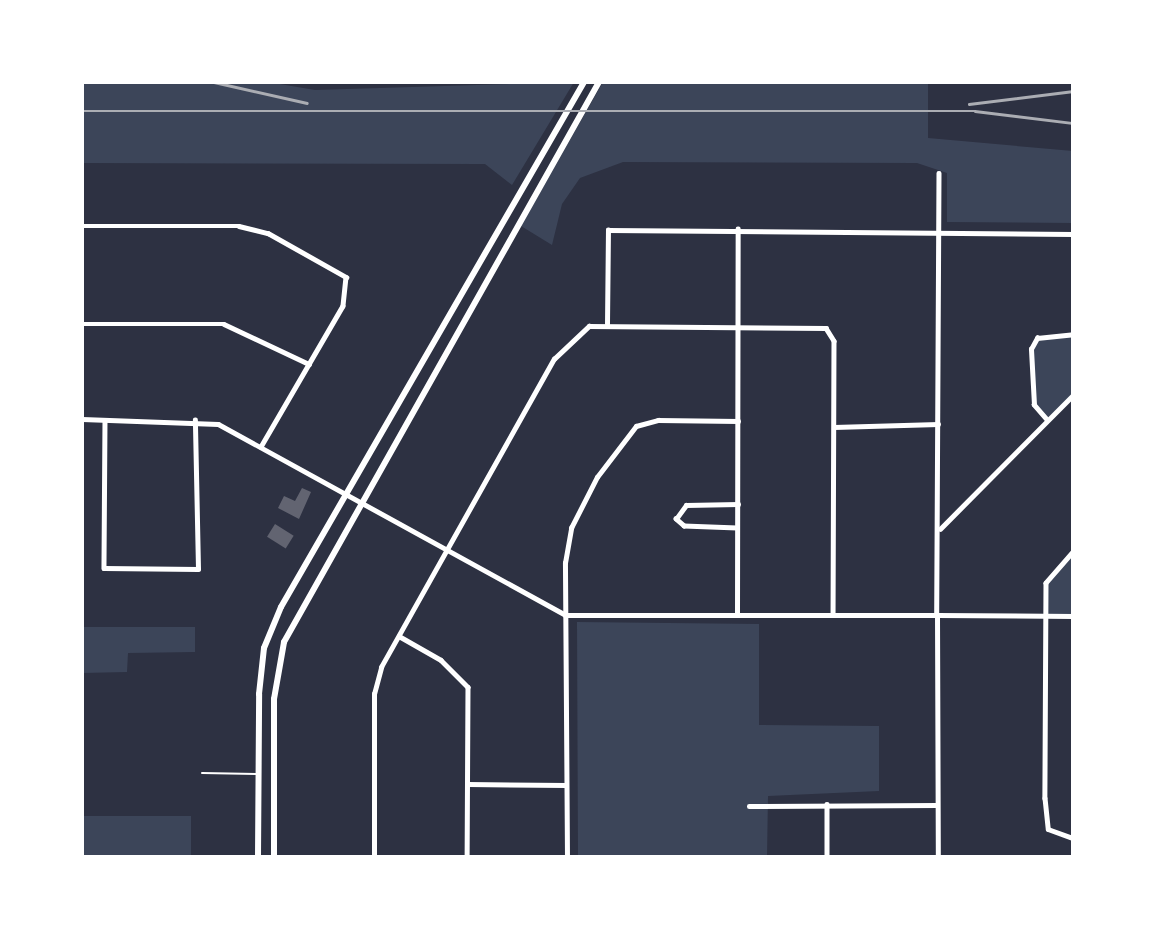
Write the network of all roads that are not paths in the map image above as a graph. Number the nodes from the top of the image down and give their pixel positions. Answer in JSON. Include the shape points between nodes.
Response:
{"nodes":[{"id":1,"x":584,"y":82,"type":"edge"},
{"id":2,"x":599,"y":82,"type":"edge"},
{"id":3,"x":939,"y":173,"type":"dead end"},
{"id":4,"x":82,"y":226,"type":"edge"},
{"id":5,"x":738,"y":229,"type":"junction"},
{"id":6,"x":1073,"y":234,"type":"edge"},
{"id":7,"x":939,"y":235,"type":"junction"},
{"id":8,"x":737,"y":323,"type":"junction"},
{"id":9,"x":82,"y":324,"type":"edge"},
{"id":10,"x":607,"y":324,"type":"junction"},
{"id":11,"x":1073,"y":334,"type":"edge"},
{"id":12,"x":309,"y":364,"type":"junction"},
{"id":13,"x":1073,"y":395,"type":"edge"},
{"id":14,"x":82,"y":419,"type":"edge"},
{"id":15,"x":104,"y":420,"type":"junction"},
{"id":16,"x":195,"y":420,"type":"junction"},
{"id":17,"x":1047,"y":420,"type":"junction"},
{"id":18,"x":738,"y":421,"type":"junction"},
{"id":19,"x":938,"y":424,"type":"junction"},
{"id":20,"x":834,"y":427,"type":"junction"},
{"id":21,"x":261,"y":447,"type":"junction"},
{"id":22,"x":345,"y":496,"type":"junction"},
{"id":23,"x":358,"y":504,"type":"junction"},
{"id":24,"x":738,"y":505,"type":"junction"},
{"id":25,"x":737,"y":528,"type":"junction"},
{"id":26,"x":939,"y":530,"type":"junction"},
{"id":27,"x":1073,"y":552,"type":"edge"},
{"id":28,"x":445,"y":553,"type":"junction"},
{"id":29,"x":737,"y":613,"type":"junction"},
{"id":30,"x":833,"y":614,"type":"junction"},
{"id":31,"x":565,"y":615,"type":"junction"},
{"id":32,"x":937,"y":615,"type":"junction"},
{"id":33,"x":1046,"y":616,"type":"junction"},
{"id":34,"x":1073,"y":616,"type":"edge"},
{"id":35,"x":398,"y":636,"type":"junction"},
{"id":36,"x":201,"y":773,"type":"dead end"},
{"id":37,"x":258,"y":774,"type":"junction"},
{"id":38,"x":468,"y":784,"type":"junction"},
{"id":39,"x":566,"y":785,"type":"junction"},
{"id":40,"x":827,"y":804,"type":"junction"},
{"id":41,"x":749,"y":806,"type":"dead end"},
{"id":42,"x":937,"y":806,"type":"junction"},
{"id":43,"x":1073,"y":838,"type":"edge"},
{"id":44,"x":258,"y":857,"type":"edge"},
{"id":45,"x":274,"y":857,"type":"edge"},
{"id":46,"x":374,"y":857,"type":"edge"},
{"id":47,"x":467,"y":857,"type":"edge"},
{"id":48,"x":567,"y":857,"type":"edge"},
{"id":49,"x":827,"y":857,"type":"edge"},
{"id":50,"x":937,"y":857,"type":"edge"}],
"edges":[{"from":1,"to":22,"type":"main road"},
{"from":2,"to":23,"type":"main road"},
{"from":3,"to":7,"type":"street"},
{"from":4,"to":12,"type":"street","via":[[239,226],[268,233],[338,271],[346,277],[347,296]]},
{"from":5,"to":7,"type":"street"},
{"from":5,"to":8,"type":"street"},
{"from":5,"to":10,"type":"street","via":[[608,230]]},
{"from":6,"to":7,"type":"street"},
{"from":7,"to":19,"type":"street"},
{"from":8,"to":10,"type":"street"},
{"from":8,"to":18,"type":"street"},
{"from":8,"to":20,"type":"street","via":[[825,328],[834,341]]},
{"from":9,"to":12,"type":"street","via":[[224,324]]},
{"from":10,"to":28,"type":"street","via":[[567,340]]},
{"from":11,"to":17,"type":"street","via":[[1037,338],[1031,349],[1034,405]]},
{"from":12,"to":21,"type":"street"},
{"from":13,"to":17,"type":"street"},
{"from":14,"to":15,"type":"street"},
{"from":15,"to":16,"type":"street"},
{"from":15,"to":16,"type":"street","via":[[104,568],[198,569]]},
{"from":16,"to":21,"type":"street"},
{"from":17,"to":26,"type":"street"},
{"from":18,"to":24,"type":"street"},
{"from":18,"to":31,"type":"street","via":[[658,420],[636,426],[597,477],[570,528]]},
{"from":19,"to":20,"type":"street"},
{"from":19,"to":26,"type":"street"},
{"from":20,"to":30,"type":"street"},
{"from":21,"to":22,"type":"street"},
{"from":22,"to":23,"type":"street"},
{"from":22,"to":37,"type":"main road","via":[[264,648]]},
{"from":23,"to":28,"type":"street"},
{"from":23,"to":45,"type":"main road","via":[[284,642],[274,699]]},
{"from":24,"to":25,"type":"street"},
{"from":24,"to":25,"type":"street","via":[[686,505],[676,519],[684,526]]},
{"from":25,"to":29,"type":"street"},
{"from":26,"to":32,"type":"street"},
{"from":27,"to":33,"type":"street","via":[[1046,583]]},
{"from":28,"to":31,"type":"street"},
{"from":28,"to":35,"type":"street"},
{"from":29,"to":30,"type":"street"},
{"from":29,"to":31,"type":"street"},
{"from":30,"to":32,"type":"street"},
{"from":31,"to":39,"type":"street"},
{"from":32,"to":33,"type":"street"},
{"from":32,"to":42,"type":"street"},
{"from":33,"to":34,"type":"street"},
{"from":33,"to":43,"type":"street","via":[[1048,829],[1059,838]]},
{"from":35,"to":38,"type":"street","via":[[441,660],[468,687]]},
{"from":35,"to":46,"type":"street","via":[[374,694]]},
{"from":36,"to":37,"type":"lane"},
{"from":37,"to":44,"type":"main road"},
{"from":38,"to":39,"type":"street"},
{"from":38,"to":47,"type":"street"},
{"from":39,"to":48,"type":"street"},
{"from":40,"to":41,"type":"street"},
{"from":40,"to":42,"type":"street"},
{"from":40,"to":49,"type":"street"},
{"from":42,"to":50,"type":"street"}]}
